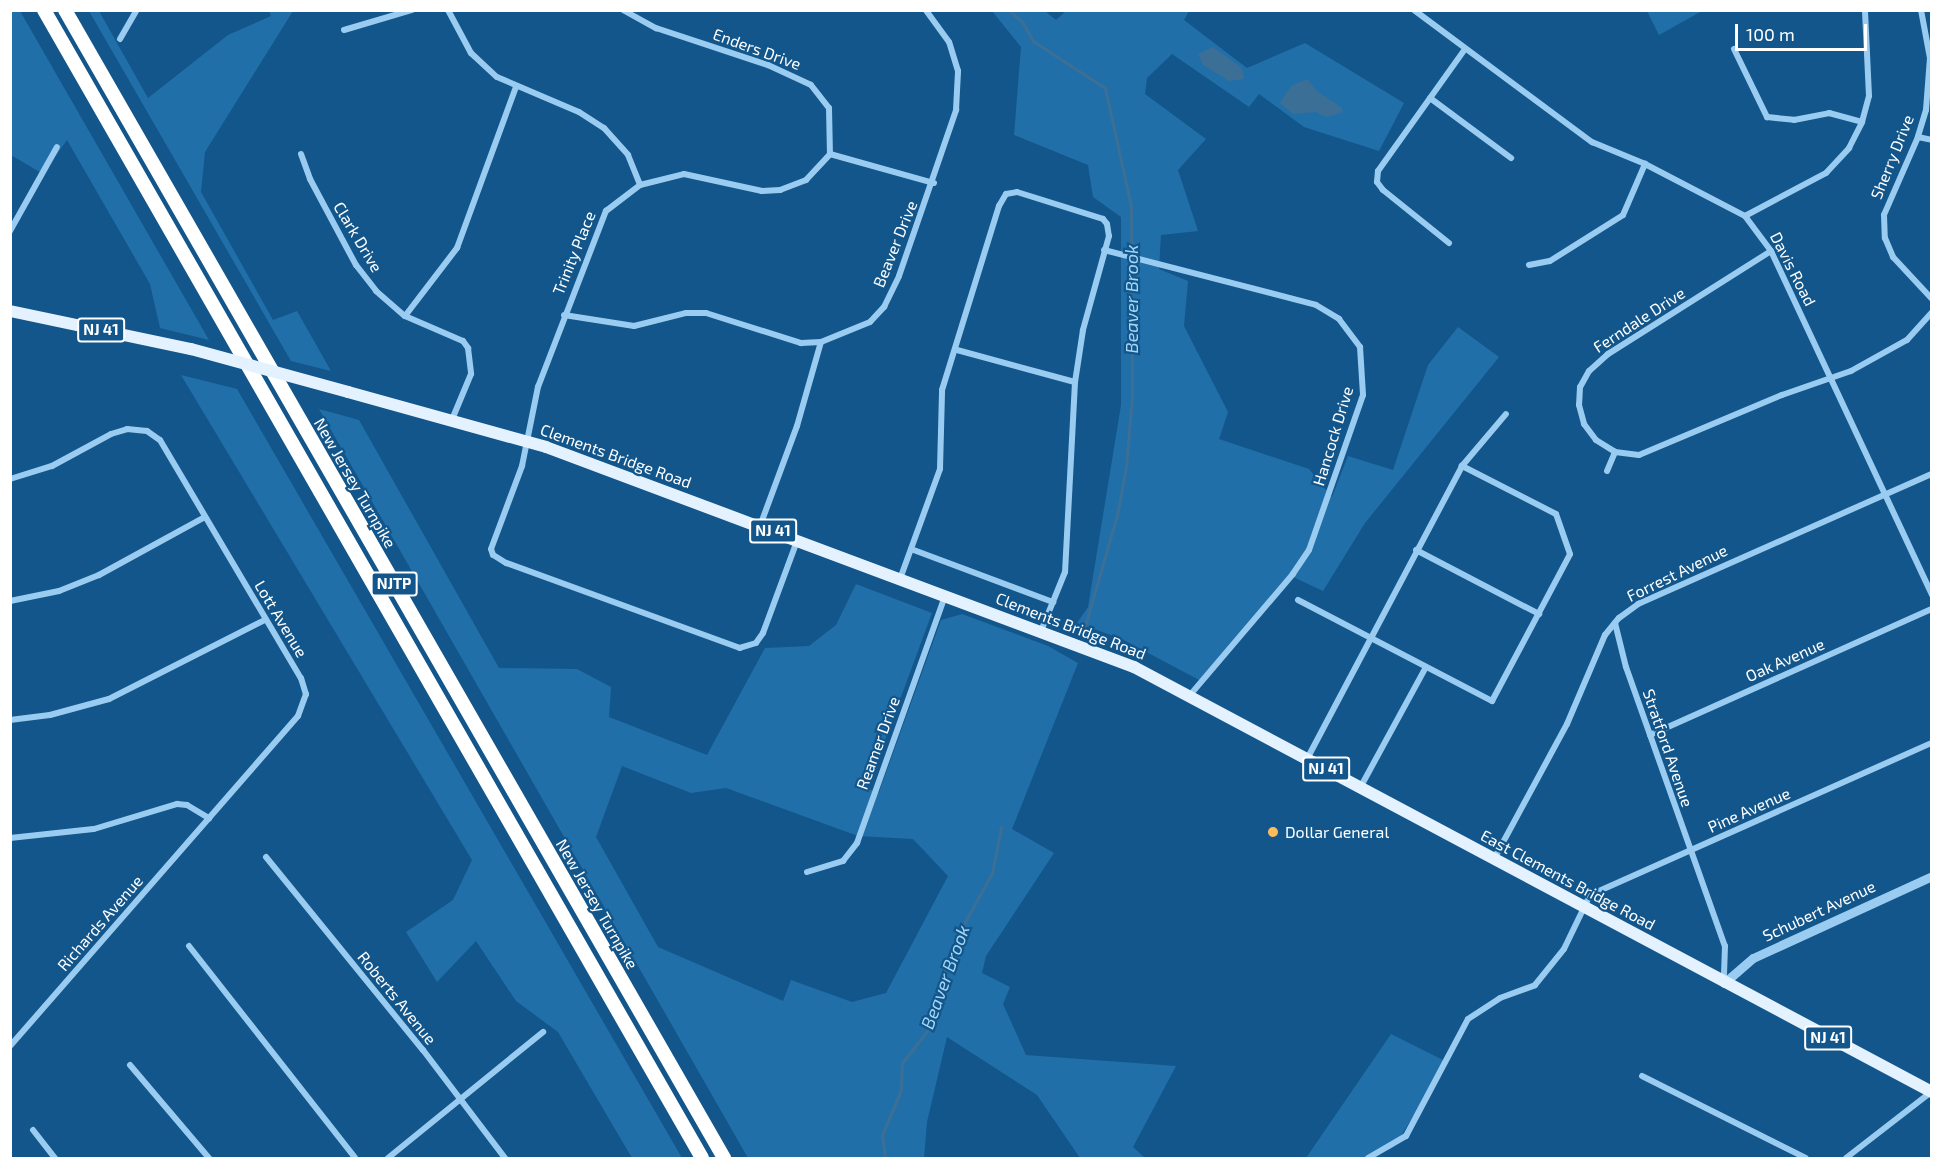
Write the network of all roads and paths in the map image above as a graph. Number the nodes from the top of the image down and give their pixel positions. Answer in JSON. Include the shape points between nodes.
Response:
{"nodes":[{"id":1,"x":44,"y":10,"type":"edge"},
{"id":2,"x":65,"y":10,"type":"edge"},
{"id":3,"x":137,"y":10,"type":"edge"},
{"id":4,"x":412,"y":10,"type":"edge"},
{"id":5,"x":448,"y":10,"type":"edge"},
{"id":6,"x":624,"y":10,"type":"edge"},
{"id":7,"x":926,"y":10,"type":"edge"},
{"id":8,"x":1413,"y":10,"type":"edge"},
{"id":9,"x":1865,"y":10,"type":"edge"},
{"id":10,"x":1921,"y":10,"type":"edge"},
{"id":11,"x":344,"y":30,"type":"dead end"},
{"id":12,"x":120,"y":39,"type":"dead end"},
{"id":13,"x":1465,"y":49,"type":"junction"},
{"id":14,"x":1734,"y":49,"type":"dead end"},
{"id":15,"x":516,"y":87,"type":"junction"},
{"id":16,"x":1430,"y":98,"type":"junction"},
{"id":17,"x":1862,"y":122,"type":"junction"},
{"id":18,"x":1918,"y":137,"type":"junction"},
{"id":19,"x":1932,"y":140,"type":"edge"},
{"id":20,"x":57,"y":147,"type":"dead end"},
{"id":21,"x":301,"y":154,"type":"dead end"},
{"id":22,"x":830,"y":154,"type":"junction"},
{"id":23,"x":1511,"y":158,"type":"dead end"},
{"id":24,"x":1645,"y":164,"type":"junction"},
{"id":25,"x":934,"y":183,"type":"junction"},
{"id":26,"x":640,"y":185,"type":"junction"},
{"id":27,"x":1745,"y":216,"type":"junction"},
{"id":28,"x":10,"y":231,"type":"edge"},
{"id":29,"x":1449,"y":243,"type":"dead end"},
{"id":30,"x":1104,"y":250,"type":"junction"},
{"id":31,"x":1771,"y":251,"type":"junction"},
{"id":32,"x":1529,"y":265,"type":"dead end"},
{"id":33,"x":1932,"y":299,"type":"edge"},
{"id":34,"x":10,"y":311,"type":"edge"},
{"id":35,"x":1932,"y":312,"type":"edge"},
{"id":36,"x":564,"y":315,"type":"junction"},
{"id":37,"x":405,"y":316,"type":"junction"},
{"id":38,"x":821,"y":342,"type":"junction"},
{"id":39,"x":957,"y":350,"type":"junction"},
{"id":40,"x":1831,"y":379,"type":"junction"},
{"id":41,"x":1076,"y":382,"type":"junction"},
{"id":42,"x":1506,"y":414,"type":"dead end"},
{"id":43,"x":451,"y":423,"type":"junction"},
{"id":44,"x":528,"y":442,"type":"junction"},
{"id":45,"x":1615,"y":452,"type":"junction"},
{"id":46,"x":1462,"y":466,"type":"junction"},
{"id":47,"x":1607,"y":471,"type":"dead end"},
{"id":48,"x":1932,"y":474,"type":"edge"},
{"id":49,"x":10,"y":479,"type":"edge"},
{"id":50,"x":1884,"y":494,"type":"junction"},
{"id":51,"x":205,"y":517,"type":"junction"},
{"id":52,"x":760,"y":526,"type":"junction"},
{"id":53,"x":797,"y":540,"type":"junction"},
{"id":54,"x":911,"y":549,"type":"junction"},
{"id":55,"x":1416,"y":550,"type":"junction"},
{"id":56,"x":900,"y":579,"type":"junction"},
{"id":57,"x":1932,"y":595,"type":"edge"},
{"id":58,"x":945,"y":596,"type":"junction"},
{"id":59,"x":1298,"y":600,"type":"dead end"},
{"id":60,"x":10,"y":601,"type":"edge"},
{"id":61,"x":1053,"y":602,"type":"junction"},
{"id":62,"x":1932,"y":609,"type":"edge"},
{"id":63,"x":1539,"y":614,"type":"junction"},
{"id":64,"x":265,"y":620,"type":"junction"},
{"id":65,"x":1615,"y":623,"type":"junction"},
{"id":66,"x":1041,"y":632,"type":"junction"},
{"id":67,"x":1368,"y":639,"type":"junction"},
{"id":68,"x":1425,"y":669,"type":"junction"},
{"id":69,"x":1189,"y":696,"type":"junction"},
{"id":70,"x":10,"y":720,"type":"edge"},
{"id":71,"x":1650,"y":735,"type":"junction"},
{"id":72,"x":1932,"y":743,"type":"edge"},
{"id":73,"x":1306,"y":759,"type":"junction"},
{"id":74,"x":1360,"y":788,"type":"junction"},
{"id":75,"x":209,"y":818,"type":"junction"},
{"id":76,"x":10,"y":838,"type":"edge"},
{"id":77,"x":1690,"y":851,"type":"junction"},
{"id":78,"x":266,"y":857,"type":"dead end"},
{"id":79,"x":1494,"y":859,"type":"junction"},
{"id":80,"x":807,"y":872,"type":"dead end"},
{"id":81,"x":1932,"y":876,"type":"edge"},
{"id":82,"x":1582,"y":907,"type":"junction"},
{"id":83,"x":189,"y":946,"type":"dead end"},
{"id":84,"x":1724,"y":983,"type":"junction"},
{"id":85,"x":543,"y":1032,"type":"dead end"},
{"id":86,"x":10,"y":1046,"type":"edge"},
{"id":87,"x":130,"y":1065,"type":"dead end"},
{"id":88,"x":1642,"y":1076,"type":"dead end"},
{"id":89,"x":1931,"y":1092,"type":"edge"},
{"id":90,"x":460,"y":1102,"type":"junction"},
{"id":91,"x":33,"y":1130,"type":"dead end"},
{"id":92,"x":56,"y":1158,"type":"edge"},
{"id":93,"x":209,"y":1158,"type":"edge"},
{"id":94,"x":356,"y":1158,"type":"edge"},
{"id":95,"x":388,"y":1158,"type":"edge"},
{"id":96,"x":504,"y":1158,"type":"edge"},
{"id":97,"x":702,"y":1158,"type":"edge"},
{"id":98,"x":724,"y":1158,"type":"edge"},
{"id":99,"x":1368,"y":1158,"type":"edge"},
{"id":100,"x":1806,"y":1158,"type":"edge"},
{"id":101,"x":1846,"y":1158,"type":"edge"}],
"edges":[{"from":1,"to":97,"type":"highway","number":"NJTP"},
{"from":2,"to":98,"type":"highway","name":"New Jersey Turnpike","number":"NJTP"},
{"from":3,"to":12,"type":"street"},
{"from":4,"to":11,"type":"street"},
{"from":5,"to":15,"type":"street","via":[[471,53]]},
{"from":6,"to":22,"type":"street","name":"Enders Drive","via":[[656,28],[768,65],[811,85],[829,108]]},
{"from":7,"to":25,"type":"street","name":"Beaver Drive","via":[[949,42],[959,85]]},
{"from":8,"to":13,"type":"street","name":"Davis Road"},
{"from":9,"to":17,"type":"street","via":[[1869,96]]},
{"from":10,"to":18,"type":"street","name":"Sherry Drive","via":[[1930,84]]},
{"from":13,"to":16,"type":"street"},
{"from":13,"to":24,"type":"street","name":"Davis Road","via":[[1592,142]]},
{"from":14,"to":17,"type":"street","via":[[1767,117],[1787,121],[1829,113]]},
{"from":15,"to":26,"type":"street","via":[[579,112],[604,128],[628,155]]},
{"from":15,"to":37,"type":"street","via":[[457,249]]},
{"from":16,"to":23,"type":"street"},
{"from":16,"to":29,"type":"street","via":[[1378,171],[1377,182]]},
{"from":17,"to":27,"type":"street","via":[[1849,148],[1826,173]]},
{"from":18,"to":19,"type":"street"},
{"from":18,"to":33,"type":"street","name":"Sherry Drive","via":[[1889,198],[1884,227],[1893,257]]},
{"from":20,"to":28,"type":"street"},
{"from":21,"to":37,"type":"street","name":"Clark Drive","via":[[310,179],[356,265],[376,291]]},
{"from":22,"to":25,"type":"street"},
{"from":22,"to":26,"type":"street","name":"Trinity Place","via":[[806,180],[780,190],[751,189],[684,174]]},
{"from":24,"to":27,"type":"street","name":"Davis Road"},
{"from":24,"to":32,"type":"street","via":[[1623,215],[1550,261]]},
{"from":25,"to":38,"type":"street","name":"Beaver Drive","via":[[884,308],[870,322]]},
{"from":26,"to":36,"type":"street","name":"Trinity Place","via":[[606,210]]},
{"from":27,"to":31,"type":"street","name":"Davis Road"},
{"from":30,"to":39,"type":"street","via":[[1109,230],[1103,219],[1017,192],[1006,194],[999,206]]},
{"from":30,"to":41,"type":"street","via":[[1083,330]]},
{"from":30,"to":69,"type":"street","name":"Hancock Drive","via":[[1316,305],[1339,319],[1360,347],[1363,395],[1309,550]]},
{"from":31,"to":40,"type":"street","name":"Davis Road"},
{"from":31,"to":45,"type":"street","name":"Ferndale Drive","via":[[1608,354],[1588,371],[1580,387],[1584,424],[1596,440]]},
{"from":34,"to":43,"type":"main road","name":"Clements Bridge Road","number":"NJ 41","bridge":true,"via":[[192,349]]},
{"from":35,"to":40,"type":"street","via":[[1897,347]]},
{"from":36,"to":38,"type":"street","name":"Beaver Drive","via":[[634,326],[706,313],[801,343]]},
{"from":36,"to":44,"type":"street","name":"Trinity Place","via":[[538,387]]},
{"from":37,"to":43,"type":"street","name":"Clark Drive","via":[[463,341],[468,348],[471,374]]},
{"from":38,"to":52,"type":"street","via":[[797,426]]},
{"from":39,"to":41,"type":"street"},
{"from":39,"to":54,"type":"street","via":[[942,390],[940,469]]},
{"from":40,"to":45,"type":"street","via":[[1782,395],[1639,455]]},
{"from":40,"to":50,"type":"street","name":"Davis Road"},
{"from":41,"to":61,"type":"street","via":[[1065,572]]},
{"from":42,"to":46,"type":"street"},
{"from":43,"to":44,"type":"main road","name":"Clements Bridge Road","number":"NJ 41"},
{"from":44,"to":52,"type":"main road","name":"Clements Bridge Road","number":"NJ 41"},
{"from":44,"to":53,"type":"street","name":"Trinity Place","via":[[492,544],[493,555],[740,648],[752,644],[763,633]]},
{"from":45,"to":47,"type":"street"},
{"from":46,"to":55,"type":"street"},
{"from":46,"to":63,"type":"street","via":[[1556,514],[1570,554]]},
{"from":48,"to":50,"type":"street","name":"Forrest Avenue"},
{"from":49,"to":51,"type":"street","name":"Lott Avenue","via":[[52,466],[111,434],[142,430],[166,448]]},
{"from":50,"to":57,"type":"street","name":"Davis Road"},
{"from":50,"to":65,"type":"street","name":"Forrest Avenue","via":[[1638,604]]},
{"from":51,"to":60,"type":"street","via":[[99,575],[59,591]]},
{"from":51,"to":64,"type":"street","name":"Lott Avenue"},
{"from":52,"to":53,"type":"main road","name":"Clements Bridge Road","number":"NJ 41"},
{"from":53,"to":56,"type":"main road","name":"Clements Bridge Road","number":"NJ 41"},
{"from":54,"to":56,"type":"street"},
{"from":54,"to":61,"type":"street"},
{"from":55,"to":63,"type":"street"},
{"from":55,"to":67,"type":"street"},
{"from":56,"to":58,"type":"main road","name":"Clements Bridge Road","number":"NJ 41"},
{"from":58,"to":66,"type":"main road","name":"Clements Bridge Road","number":"NJ 41"},
{"from":58,"to":80,"type":"street","name":"Reamer Drive","via":[[857,843],[843,861]]},
{"from":59,"to":67,"type":"street"},
{"from":61,"to":66,"type":"street"},
{"from":62,"to":71,"type":"street","name":"Oak Avenue"},
{"from":63,"to":68,"type":"street","via":[[1489,702]]},
{"from":64,"to":70,"type":"street","via":[[109,699],[50,715]]},
{"from":64,"to":75,"type":"street","name":"Lott Avenue","via":[[302,678],[305,703]]},
{"from":65,"to":71,"type":"street","name":"Stratford Avenue"},
{"from":65,"to":79,"type":"street","name":"Forrest Avenue","via":[[1605,635],[1567,724]]},
{"from":66,"to":69,"type":"main road","name":"Clements Bridge Road","number":"NJ 41","via":[[1134,667]]},
{"from":67,"to":68,"type":"street"},
{"from":67,"to":73,"type":"street"},
{"from":68,"to":74,"type":"street"},
{"from":69,"to":73,"type":"main road","name":"East Clements Bridge Road","number":"NJ 41"},
{"from":71,"to":77,"type":"street","name":"Stratford Avenue"},
{"from":72,"to":77,"type":"street","name":"Pine Avenue"},
{"from":73,"to":74,"type":"main road","name":"East Clements Bridge Road","number":"NJ 41"},
{"from":74,"to":79,"type":"main road","name":"East Clements Bridge Road","number":"NJ 41"},
{"from":75,"to":76,"type":"street","via":[[187,805],[177,804],[94,829]]},
{"from":75,"to":86,"type":"street","name":"Richards Avenue"},
{"from":77,"to":82,"type":"street","name":"Pine Avenue","via":[[1590,895]]},
{"from":77,"to":84,"type":"street","name":"Stratford Avenue","via":[[1725,946],[1728,962]]},
{"from":78,"to":90,"type":"street","name":"Roberts Avenue","via":[[423,1050]]},
{"from":79,"to":82,"type":"main road","name":"East Clements Bridge Road","number":"NJ 41"},
{"from":81,"to":84,"type":"street","name":"Schubert Avenue","via":[[1753,958]]},
{"from":82,"to":84,"type":"main road","name":"East Clements Bridge Road","number":"NJ 41"},
{"from":82,"to":99,"type":"street","via":[[1564,949],[1535,985],[1500,998],[1468,1019],[1406,1136]]},
{"from":83,"to":94,"type":"street"},
{"from":84,"to":89,"type":"main road","name":"East Clements Bridge Road","number":"NJ 41"},
{"from":85,"to":90,"type":"street"},
{"from":87,"to":93,"type":"street"},
{"from":88,"to":100,"type":"street"},
{"from":89,"to":101,"type":"street"},
{"from":90,"to":95,"type":"street"},
{"from":90,"to":96,"type":"street","name":"Roberts Avenue"},
{"from":91,"to":92,"type":"street"}]}
